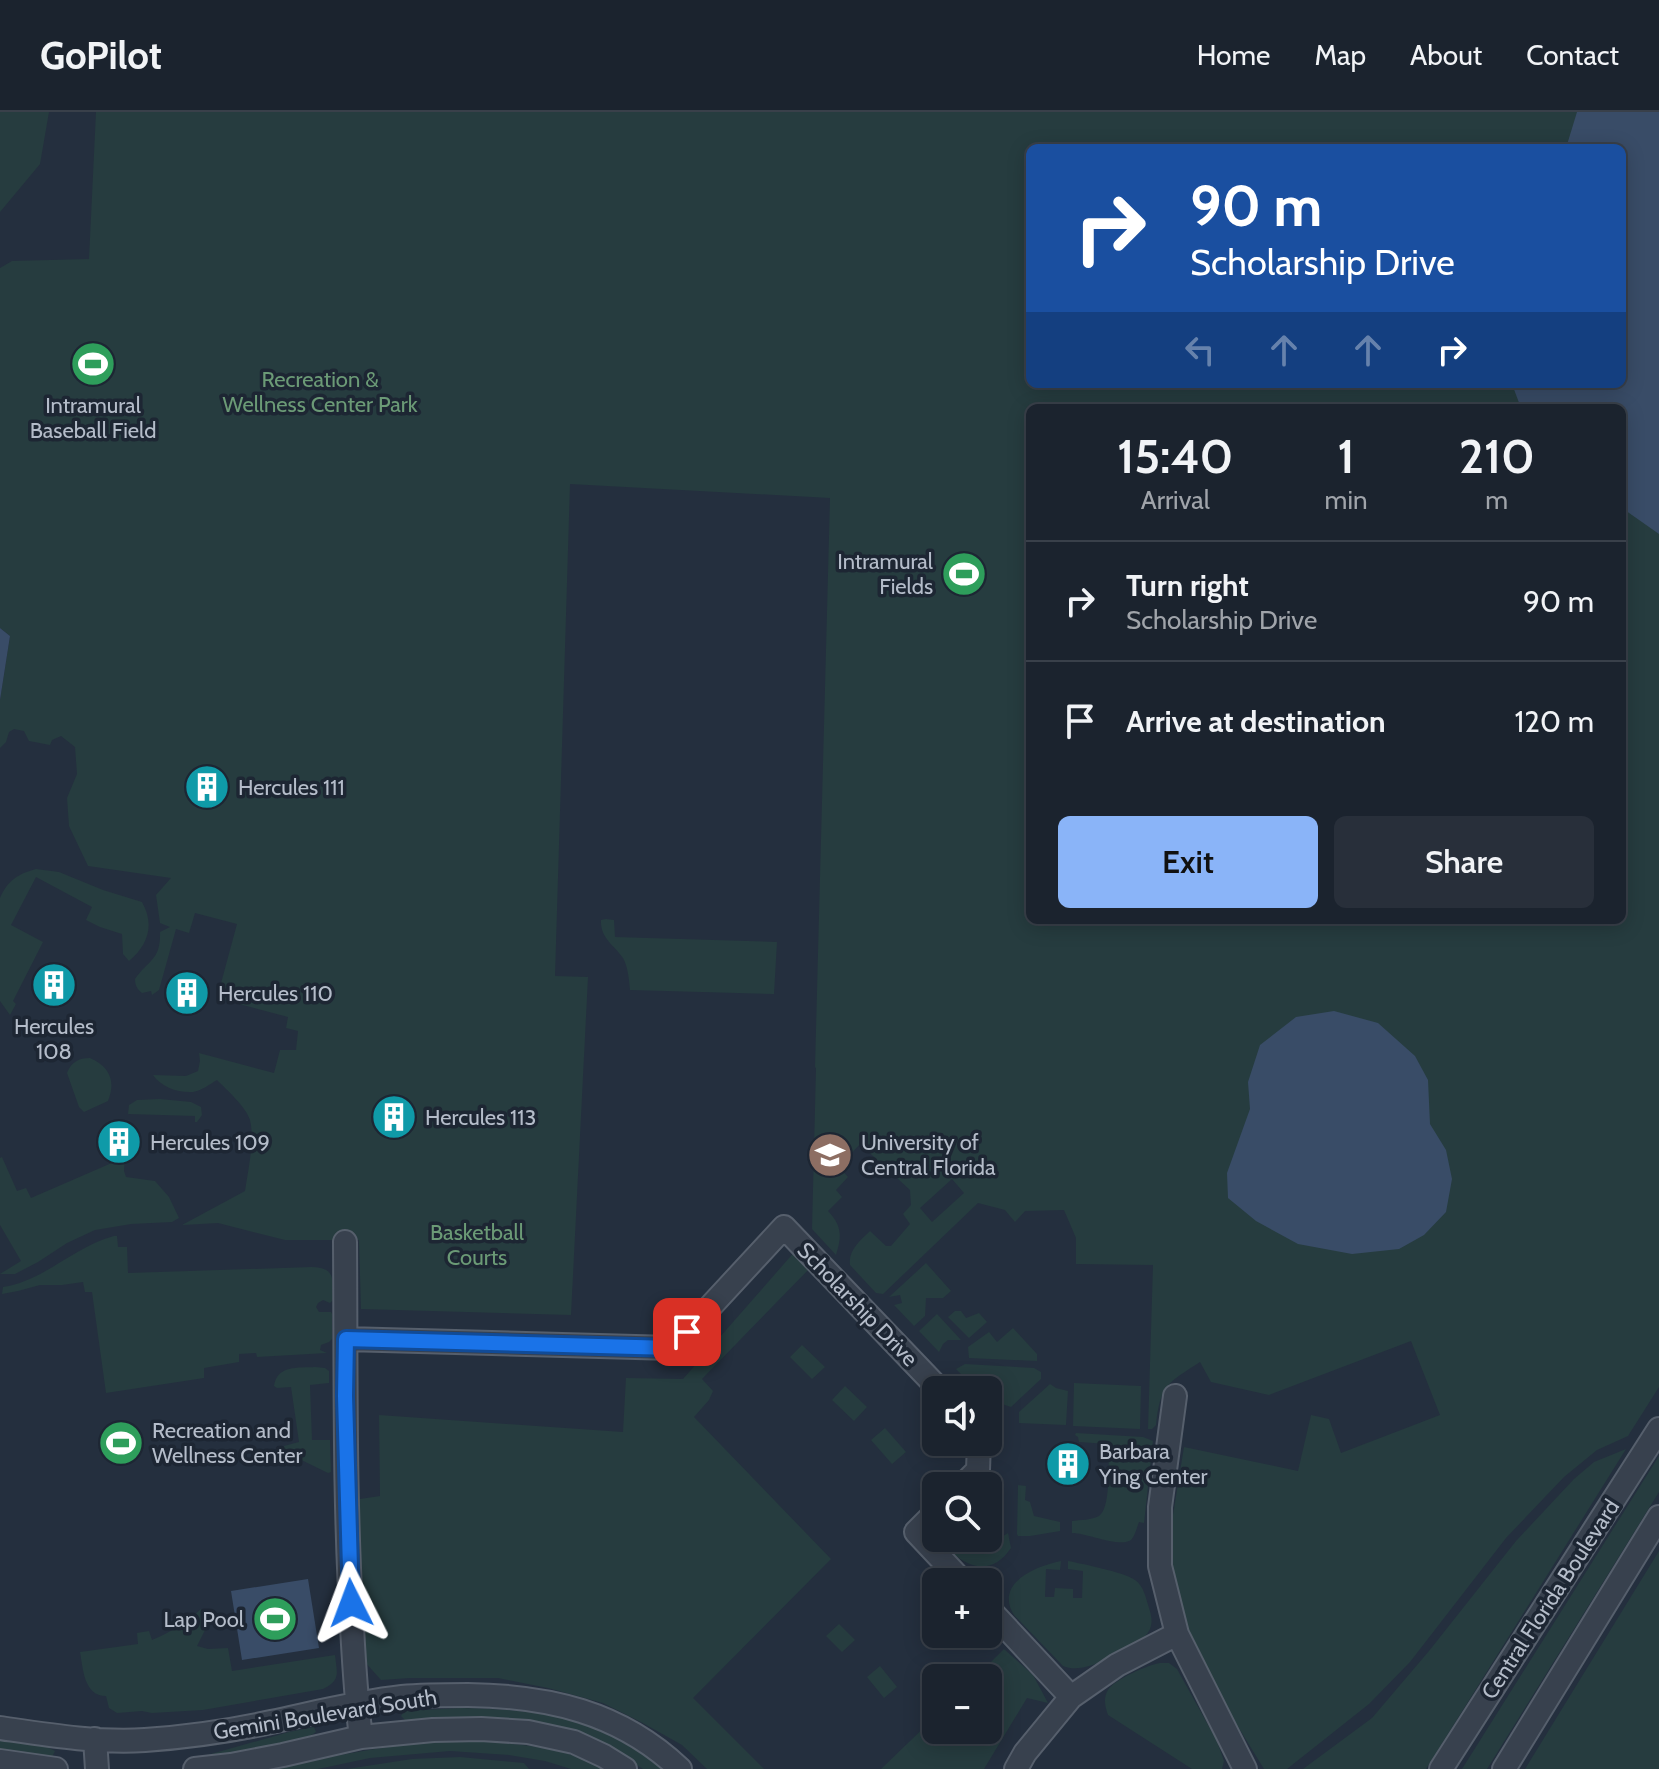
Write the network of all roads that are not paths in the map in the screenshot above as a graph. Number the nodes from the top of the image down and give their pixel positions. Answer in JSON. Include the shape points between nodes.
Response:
{"nodes":[{"id":1,"x":345,"y":1242,"type":"dead end"},
{"id":2,"x":346,"y":1339,"type":"junction"},
{"id":3,"x":927,"y":1376,"type":"edge"},
{"id":4,"x":1175,"y":1396,"type":"dead end"},
{"id":5,"x":1659,"y":1429,"type":"edge"},
{"id":6,"x":1659,"y":1517,"type":"edge"},
{"id":7,"x":935,"y":1552,"type":"edge"},
{"id":8,"x":950,"y":1568,"type":"edge"},
{"id":9,"x":1002,"y":1623,"type":"edge"},
{"id":10,"x":1177,"y":1634,"type":"junction"},
{"id":11,"x":1071,"y":1697,"type":"junction"},
{"id":12,"x":356,"y":1704,"type":"junction"},
{"id":13,"x":0,"y":1728,"type":"edge"},
{"id":14,"x":361,"y":1737,"type":"junction"},
{"id":15,"x":95,"y":1739,"type":"junction"},
{"id":16,"x":0,"y":1761,"type":"edge"},
{"id":17,"x":56,"y":1769,"type":"edge"},
{"id":18,"x":97,"y":1769,"type":"edge"},
{"id":19,"x":195,"y":1769,"type":"edge"},
{"id":20,"x":625,"y":1769,"type":"edge"},
{"id":21,"x":680,"y":1769,"type":"edge"},
{"id":22,"x":1016,"y":1769,"type":"edge"},
{"id":23,"x":1245,"y":1769,"type":"edge"},
{"id":24,"x":1441,"y":1769,"type":"edge"},
{"id":25,"x":1504,"y":1769,"type":"edge"}],
"edges":[{"from":1,"to":2,"type":"street"},
{"from":2,"to":3,"type":"street","name":"Scholarship Drive","via":[[672,1348],[784,1227]]},
{"from":2,"to":12,"type":"street"},
{"from":4,"to":10,"type":"street","via":[[1160,1507],[1160,1566]]},
{"from":5,"to":24,"type":"street","name":"Central Florida Boulevard"},
{"from":6,"to":25,"type":"street"},
{"from":7,"to":8,"type":"street"},
{"from":9,"to":11,"type":"street"},
{"from":10,"to":11,"type":"street","via":[[1117,1665]]},
{"from":10,"to":23,"type":"street"},
{"from":11,"to":22,"type":"street"},
{"from":12,"to":14,"type":"street"},
{"from":12,"to":15,"type":"street","name":"Gemini Boulevard South","via":[[218,1731],[143,1740]]},
{"from":12,"to":21,"type":"street","name":"Gemini Boulevard South","via":[[447,1695],[561,1704],[635,1735]]},
{"from":13,"to":15,"type":"street","name":"Gemini Boulevard South"},
{"from":14,"to":19,"type":"street"},
{"from":14,"to":20,"type":"street","via":[[433,1730],[528,1732],[574,1742]]},
{"from":15,"to":18,"type":"street"},
{"from":16,"to":17,"type":"street"}]}
